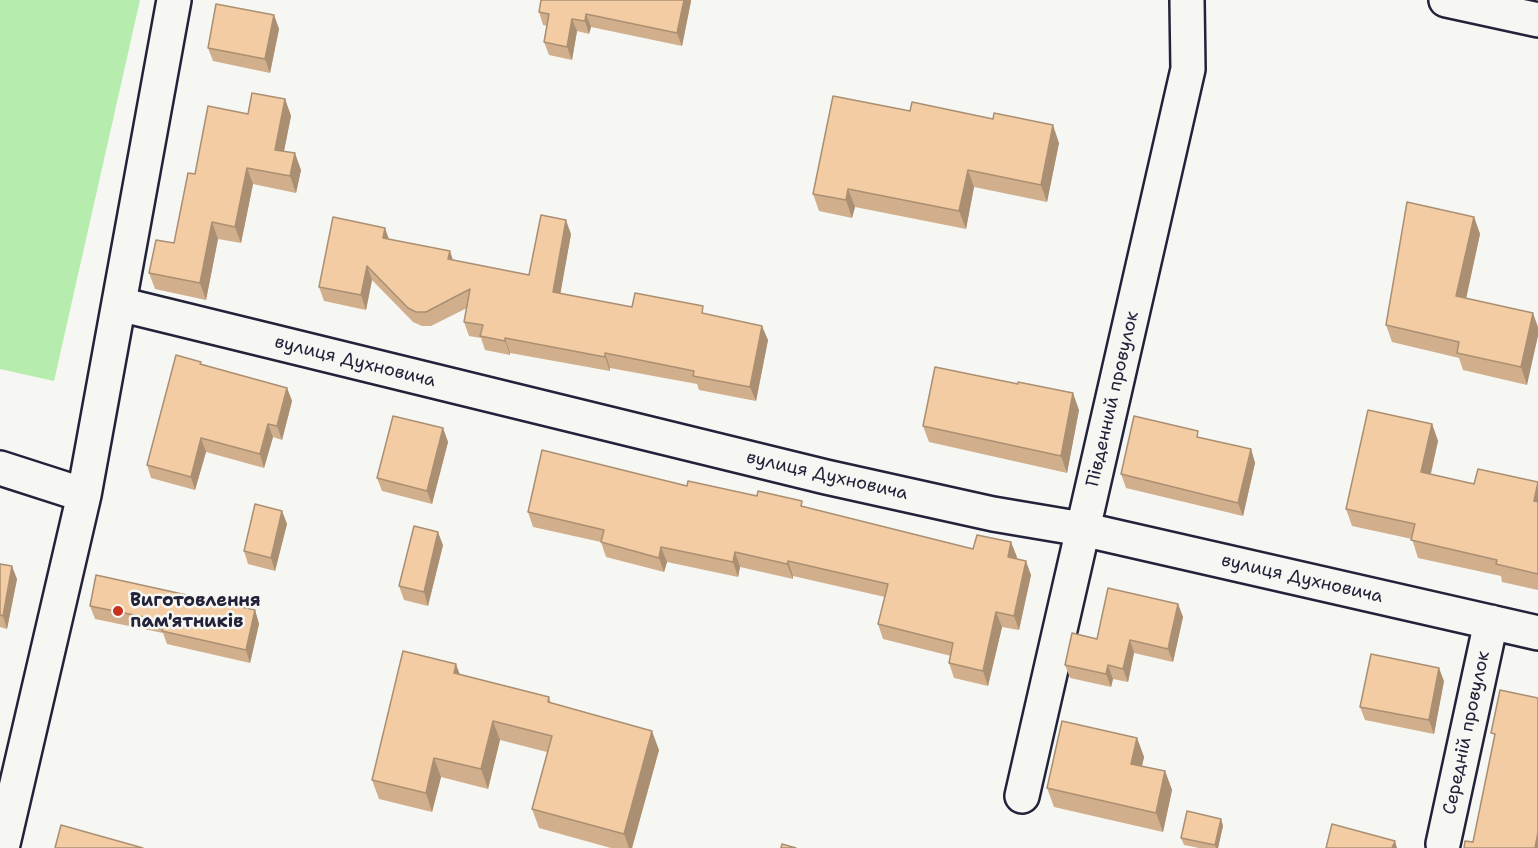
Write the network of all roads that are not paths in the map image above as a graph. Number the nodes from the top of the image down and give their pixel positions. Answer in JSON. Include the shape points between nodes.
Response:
{"nodes":[{"id":1,"x":174,"y":0,"type":"edge"},
{"id":2,"x":1187,"y":0,"type":"edge"},
{"id":3,"x":1446,"y":0,"type":"edge"},
{"id":4,"x":1538,"y":20,"type":"edge"},
{"id":5,"x":119,"y":304,"type":"junction"},
{"id":6,"x":0,"y":468,"type":"edge"},
{"id":7,"x":84,"y":495,"type":"junction"},
{"id":8,"x":1082,"y":529,"type":"junction"},
{"id":9,"x":1491,"y":622,"type":"junction"},
{"id":10,"x":1538,"y":633,"type":"edge"},
{"id":11,"x":1022,"y":796,"type":"dead end"},
{"id":12,"x":1443,"y":844,"type":"dead end"},
{"id":13,"x":2,"y":848,"type":"edge"}],
"edges":[{"from":1,"to":5,"type":"street"},
{"from":2,"to":8,"type":"street","name":"Південний провулок","via":[[1188,69]]},
{"from":3,"to":4,"type":"street"},
{"from":5,"to":7,"type":"street"},
{"from":5,"to":8,"type":"street","name":"вулиця Духновича","via":[[826,477],[993,514]]},
{"from":6,"to":7,"type":"street"},
{"from":7,"to":13,"type":"street"},
{"from":8,"to":9,"type":"street","name":"вулиця Духновича"},
{"from":8,"to":11,"type":"street","name":"Південний провулок"},
{"from":9,"to":10,"type":"street","name":"вулиця Духновича"},
{"from":9,"to":12,"type":"street","name":"Середній провулок"}]}
